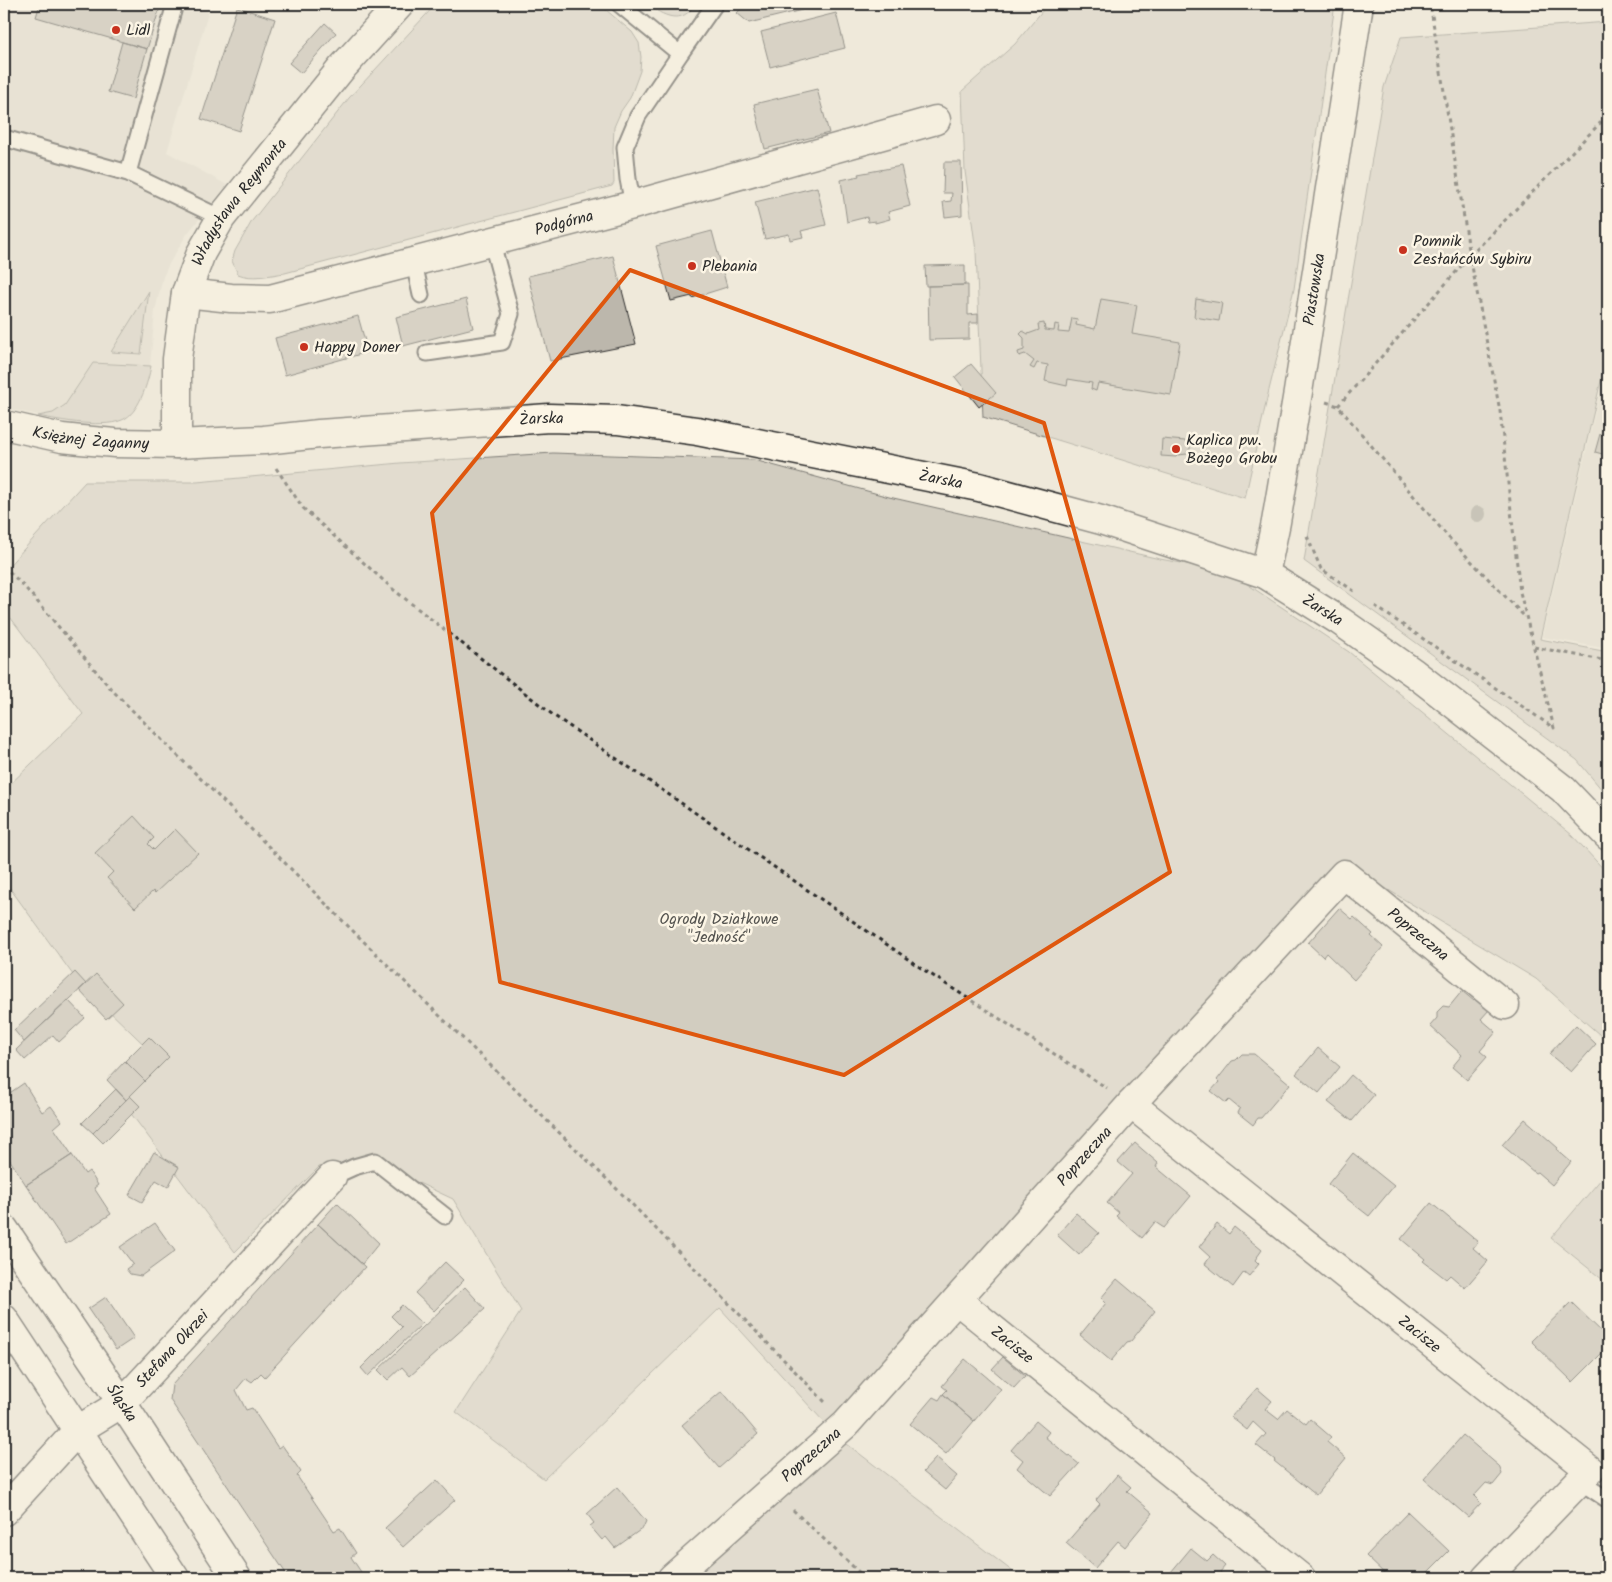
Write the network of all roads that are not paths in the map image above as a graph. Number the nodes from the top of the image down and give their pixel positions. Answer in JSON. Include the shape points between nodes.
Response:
{"nodes":[{"id":1,"x":175,"y":4,"type":"edge"},
{"id":2,"x":400,"y":4,"type":"edge"},
{"id":3,"x":619,"y":4,"type":"edge"},
{"id":4,"x":716,"y":4,"type":"edge"},
{"id":5,"x":1359,"y":4,"type":"edge"},
{"id":6,"x":680,"y":54,"type":"junction"},
{"id":7,"x":936,"y":120,"type":"dead end"},
{"id":8,"x":4,"y":138,"type":"edge"},
{"id":9,"x":128,"y":172,"type":"junction"},
{"id":10,"x":633,"y":205,"type":"junction"},
{"id":11,"x":221,"y":218,"type":"junction"},
{"id":12,"x":492,"y":243,"type":"junction"},
{"id":13,"x":414,"y":263,"type":"junction"},
{"id":14,"x":186,"y":293,"type":"junction"},
{"id":15,"x":422,"y":295,"type":"dead end"},
{"id":16,"x":427,"y":353,"type":"dead end"},
{"id":17,"x":4,"y":425,"type":"edge"},
{"id":18,"x":177,"y":444,"type":"junction"},
{"id":19,"x":1265,"y":574,"type":"junction"},
{"id":20,"x":1608,"y":836,"type":"edge"},
{"id":21,"x":1505,"y":1005,"type":"dead end"},
{"id":22,"x":1131,"y":1104,"type":"junction"},
{"id":23,"x":332,"y":1177,"type":"joint"},
{"id":24,"x":445,"y":1216,"type":"dead end"},
{"id":25,"x":4,"y":1229,"type":"edge"},
{"id":26,"x":957,"y":1300,"type":"junction"},
{"id":27,"x":4,"y":1319,"type":"edge"},
{"id":28,"x":122,"y":1403,"type":"junction"},
{"id":29,"x":78,"y":1430,"type":"junction"},
{"id":30,"x":1580,"y":1481,"type":"junction"},
{"id":31,"x":1608,"y":1500,"type":"edge"},
{"id":32,"x":4,"y":1512,"type":"edge"},
{"id":33,"x":175,"y":1578,"type":"edge"},
{"id":34,"x":237,"y":1578,"type":"edge"},
{"id":35,"x":672,"y":1578,"type":"edge"},
{"id":36,"x":1301,"y":1578,"type":"edge"},
{"id":37,"x":1486,"y":1578,"type":"edge"}],
"edges":[{"from":1,"to":9,"type":"lane"},
{"from":2,"to":11,"type":"street","name":"Władysława Reymonta","via":[[340,69]]},
{"from":3,"to":6,"type":"lane"},
{"from":4,"to":6,"type":"lane"},
{"from":5,"to":19,"type":"street","name":"Piastowska","via":[[1298,392]]},
{"from":6,"to":10,"type":"lane","via":[[638,116],[625,147]]},
{"from":7,"to":10,"type":"street","name":"Podgórna"},
{"from":8,"to":9,"type":"lane"},
{"from":9,"to":11,"type":"lane"},
{"from":10,"to":12,"type":"street","name":"Podgórna"},
{"from":11,"to":14,"type":"street","name":"Władysława Reymonta","via":[[201,254]]},
{"from":12,"to":13,"type":"street","name":"Podgórna"},
{"from":12,"to":16,"type":"lane","via":[[511,314],[502,342]]},
{"from":13,"to":14,"type":"street","name":"Podgórna","via":[[270,299]]},
{"from":13,"to":15,"type":"lane"},
{"from":14,"to":18,"type":"street","name":"Władysława Reymonta","via":[[177,359]]},
{"from":17,"to":18,"type":"street","name":"Księżnej Żaganny","via":[[62,438],[115,444]]},
{"from":18,"to":19,"type":"street","name":"Żarska","via":[[549,418],[617,420],[697,431],[979,487],[1101,520]]},
{"from":19,"to":20,"type":"street","name":"Żarska","via":[[1414,673],[1562,789]]},
{"from":21,"to":22,"type":"street","name":"Poprzeczna","via":[[1344,874]]},
{"from":22,"to":26,"type":"street","name":"Poprzeczna"},
{"from":22,"to":30,"type":"street","name":"Zacisze","via":[[1590,1470]]},
{"from":23,"to":24,"type":"lane","via":[[375,1161]]},
{"from":23,"to":28,"type":"street","name":"Stefana Okrzei"},
{"from":25,"to":28,"type":"street","name":"Śląska"},
{"from":26,"to":35,"type":"street","name":"Poprzeczna","via":[[846,1424]]},
{"from":26,"to":36,"type":"street","name":"Zacisze"},
{"from":27,"to":29,"type":"street"},
{"from":28,"to":29,"type":"street","name":"Stefana Okrzei"},
{"from":28,"to":34,"type":"street","name":"Śląska"},
{"from":29,"to":32,"type":"street","name":"Stefana Okrzei"},
{"from":29,"to":33,"type":"street"},
{"from":30,"to":31,"type":"lane"},
{"from":30,"to":37,"type":"street"}]}
